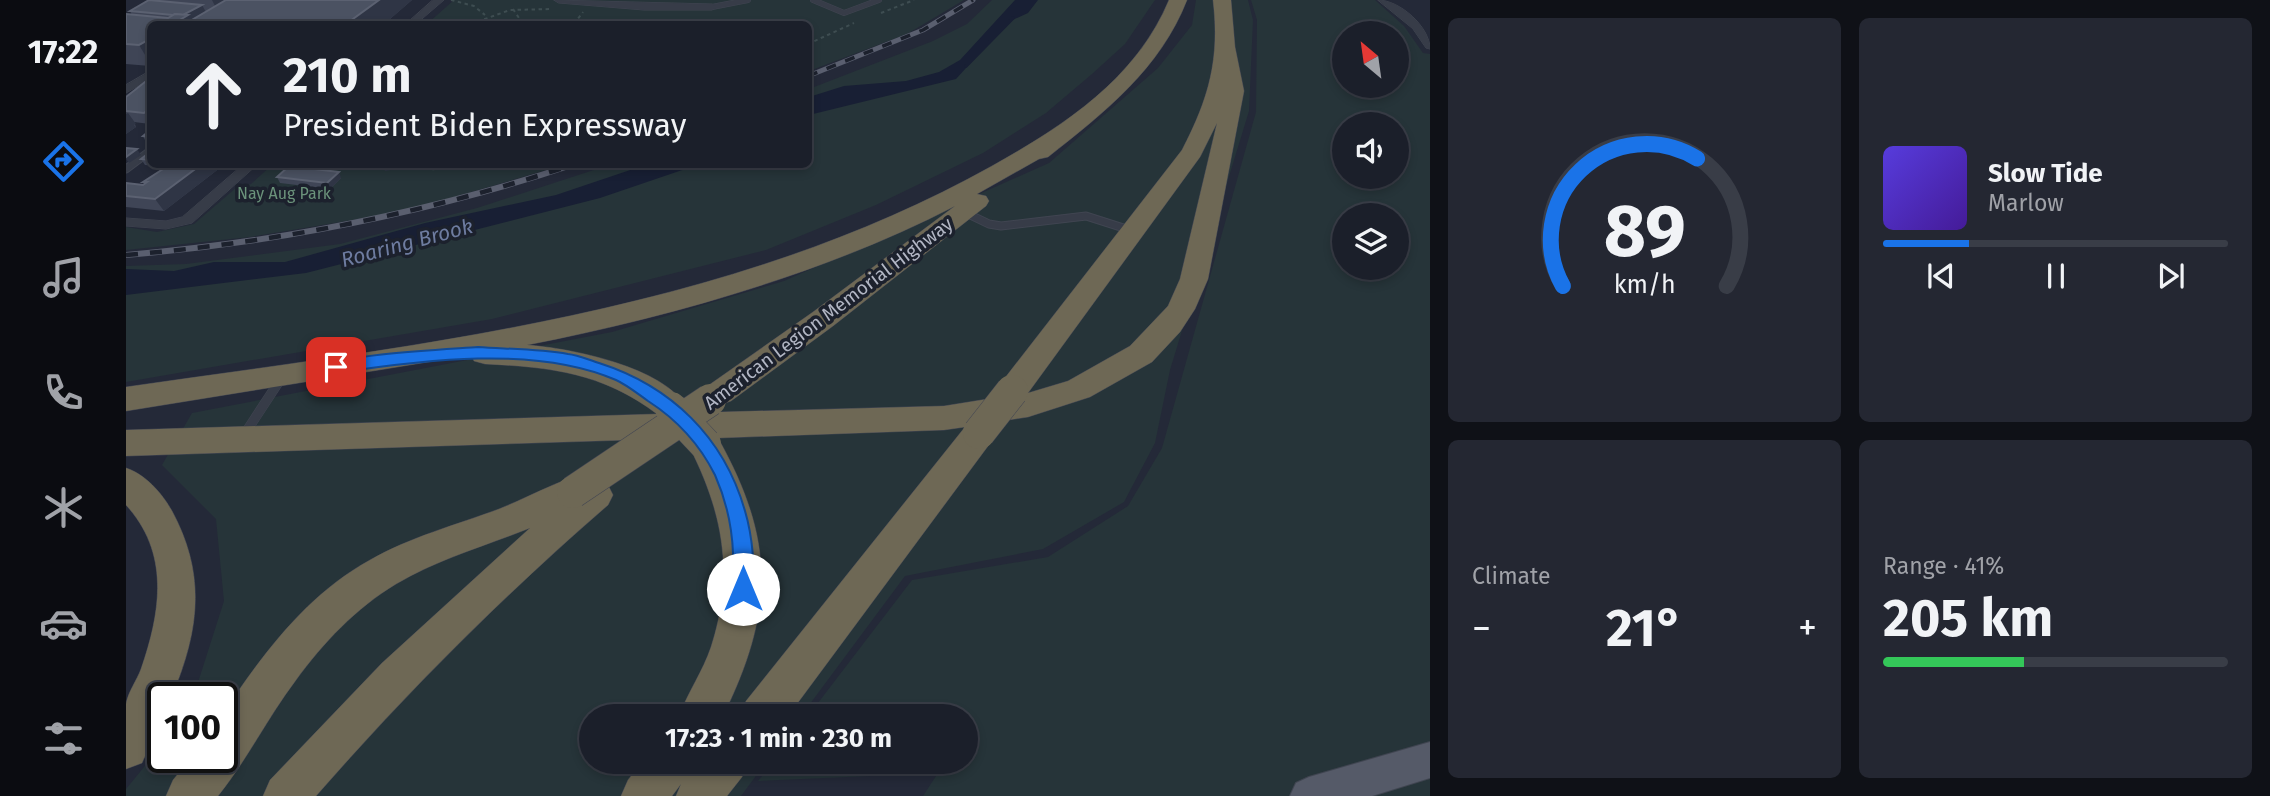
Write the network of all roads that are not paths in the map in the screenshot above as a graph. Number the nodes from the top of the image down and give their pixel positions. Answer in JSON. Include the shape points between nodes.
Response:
{"nodes":[{"id":1,"x":439,"y":0,"type":"edge"},
{"id":2,"x":559,"y":0,"type":"edge"},
{"id":3,"x":747,"y":0,"type":"edge"},
{"id":4,"x":813,"y":0,"type":"edge"},
{"id":5,"x":879,"y":0,"type":"edge"},
{"id":6,"x":1178,"y":0,"type":"edge"},
{"id":7,"x":1222,"y":0,"type":"edge"},
{"id":8,"x":1383,"y":0,"type":"edge"},
{"id":9,"x":687,"y":4,"type":"edge"},
{"id":10,"x":712,"y":7,"type":"joint"},
{"id":11,"x":414,"y":21,"type":"edge"},
{"id":12,"x":1430,"y":46,"type":"edge"},
{"id":13,"x":1227,"y":49,"type":"junction"},
{"id":14,"x":126,"y":75,"type":"edge"},
{"id":15,"x":147,"y":76,"type":"edge"},
{"id":16,"x":147,"y":77,"type":"edge"},
{"id":17,"x":126,"y":90,"type":"edge"},
{"id":18,"x":1055,"y":140,"type":"junction"},
{"id":19,"x":147,"y":153,"type":"edge"},
{"id":20,"x":248,"y":168,"type":"edge"},
{"id":21,"x":126,"y":169,"type":"edge"},
{"id":22,"x":963,"y":211,"type":"junction"},
{"id":23,"x":126,"y":222,"type":"edge"},
{"id":24,"x":1134,"y":232,"type":"junction"},
{"id":25,"x":390,"y":359,"type":"junction"},
{"id":26,"x":283,"y":375,"type":"junction"},
{"id":27,"x":126,"y":399,"type":"edge"},
{"id":28,"x":241,"y":440,"type":"junction"},
{"id":29,"x":126,"y":443,"type":"edge"},
{"id":30,"x":126,"y":482,"type":"edge"},
{"id":31,"x":587,"y":491,"type":"junction"},
{"id":32,"x":706,"y":704,"type":"edge"},
{"id":33,"x":770,"y":704,"type":"edge"},
{"id":34,"x":126,"y":747,"type":"edge"},
{"id":35,"x":1430,"y":760,"type":"edge"},
{"id":36,"x":661,"y":774,"type":"edge"},
{"id":37,"x":716,"y":774,"type":"edge"},
{"id":38,"x":210,"y":775,"type":"edge"},
{"id":39,"x":286,"y":796,"type":"edge"},
{"id":40,"x":644,"y":796,"type":"edge"},
{"id":41,"x":699,"y":796,"type":"edge"},
{"id":42,"x":1309,"y":796,"type":"edge"}],
"edges":[{"from":1,"to":11,"type":"street"},
{"from":2,"to":9,"type":"street","via":[[644,7]]},
{"from":3,"to":10,"type":"lane"},
{"from":4,"to":5,"type":"lane","via":[[844,13]]},
{"from":6,"to":18,"type":"highway","name":"American Legion Memorial Highway","via":[[1160,39],[1138,68]]},
{"from":7,"to":13,"type":"highway"},
{"from":8,"to":12,"type":"street","via":[[1417,27]]},
{"from":9,"to":10,"type":"street"},
{"from":13,"to":24,"type":"highway","via":[[1222,84],[1208,122],[1178,173]]},
{"from":13,"to":28,"type":"highway","via":[[1234,91],[1188,294],[1170,325],[1141,354],[1079,389],[1028,405],[944,418]]},
{"from":14,"to":15,"type":"street"},
{"from":16,"to":17,"type":"street"},
{"from":18,"to":22,"type":"highway","name":"American Legion Memorial Highway"},
{"from":18,"to":25,"type":"highway","via":[[924,211],[773,271],[620,314]]},
{"from":19,"to":21,"type":"lane"},
{"from":20,"to":23,"type":"street","via":[[181,223]]},
{"from":22,"to":24,"type":"lane","via":[[1001,226],[1086,216]]},
{"from":22,"to":31,"type":"highway","name":"American Legion Memorial Highway","bridge":true},
{"from":24,"to":33,"type":"highway","bridge":true},
{"from":25,"to":26,"type":"highway"},
{"from":25,"to":32,"type":"highway","bridge":true,"via":[[478,352],[570,359],[624,377],[671,408],[705,444],[731,492],[743,553],[737,626]]},
{"from":26,"to":27,"type":"highway"},
{"from":26,"to":28,"type":"lane"},
{"from":28,"to":29,"type":"highway"},
{"from":30,"to":34,"type":"highway","via":[[158,515],[176,566],[178,594],[164,666]]},
{"from":31,"to":38,"type":"highway","via":[[399,563],[342,599],[290,651]]},
{"from":31,"to":39,"type":"highway","via":[[554,530],[441,633]]},
{"from":35,"to":42,"type":"main road"},
{"from":36,"to":40,"type":"highway"},
{"from":37,"to":41,"type":"highway"}]}
